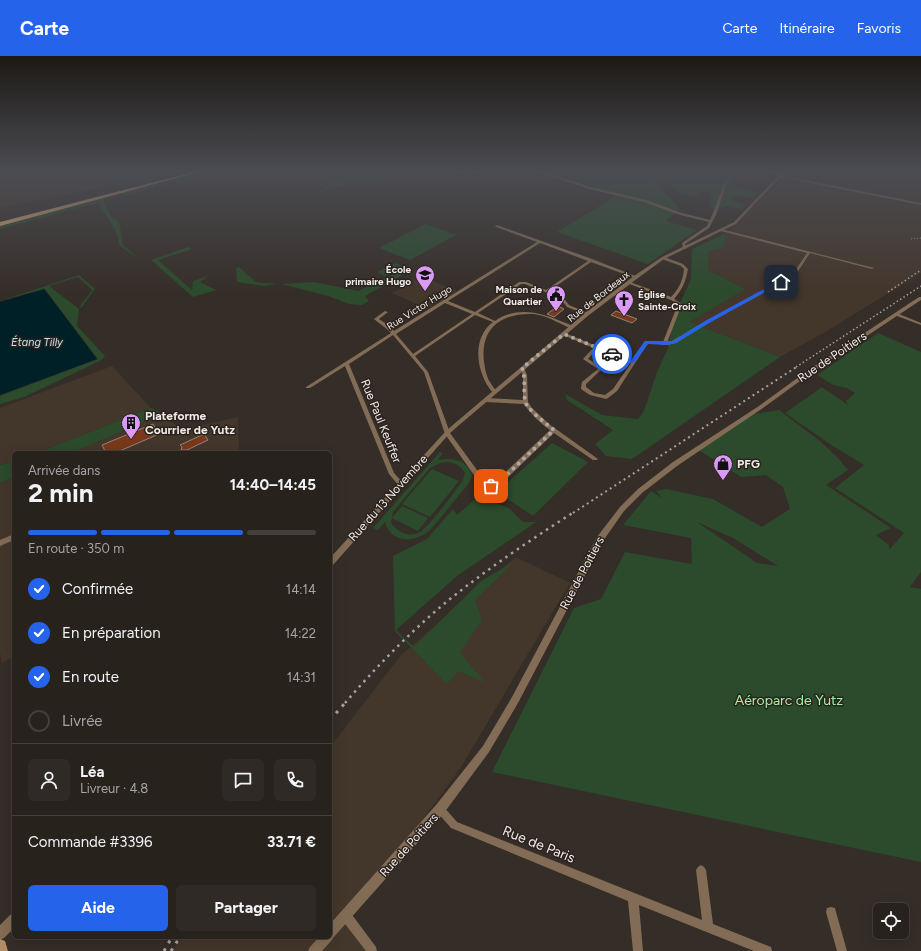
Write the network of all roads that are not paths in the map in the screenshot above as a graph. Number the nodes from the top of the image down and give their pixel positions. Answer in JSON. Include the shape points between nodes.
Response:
{"nodes":[{"id":1,"x":44,"y":212,"type":"edge"},
{"id":2,"x":675,"y":212,"type":"edge"},
{"id":3,"x":714,"y":212,"type":"edge"},
{"id":4,"x":746,"y":212,"type":"edge"},
{"id":5,"x":710,"y":221,"type":"junction"},
{"id":6,"x":0,"y":224,"type":"edge"},
{"id":7,"x":498,"y":226,"type":"dead end"},
{"id":8,"x":722,"y":230,"type":"junction"},
{"id":9,"x":539,"y":242,"type":"junction"},
{"id":10,"x":685,"y":248,"type":"junction"},
{"id":11,"x":809,"y":252,"type":"junction"},
{"id":12,"x":663,"y":258,"type":"junction"},
{"id":13,"x":591,"y":260,"type":"junction"},
{"id":14,"x":872,"y":268,"type":"dead end"},
{"id":15,"x":636,"y":277,"type":"junction"},
{"id":16,"x":629,"y":283,"type":"junction"},
{"id":17,"x":547,"y":291,"type":"junction"},
{"id":18,"x":921,"y":298,"type":"edge"},
{"id":19,"x":672,"y":299,"type":"junction"},
{"id":20,"x":444,"y":301,"type":"junction"},
{"id":21,"x":386,"y":312,"type":"dead end"},
{"id":22,"x":475,"y":314,"type":"junction"},
{"id":23,"x":587,"y":314,"type":"junction"},
{"id":24,"x":898,"y":315,"type":"junction"},
{"id":25,"x":495,"y":322,"type":"junction"},
{"id":26,"x":921,"y":324,"type":"edge"},
{"id":27,"x":572,"y":328,"type":"junction"},
{"id":28,"x":394,"y":333,"type":"junction"},
{"id":29,"x":564,"y":334,"type":"junction"},
{"id":30,"x":664,"y":344,"type":"junction"},
{"id":31,"x":596,"y":348,"type":"junction"},
{"id":32,"x":414,"y":355,"type":"junction"},
{"id":33,"x":632,"y":362,"type":"junction"},
{"id":34,"x":346,"y":363,"type":"junction"},
{"id":35,"x":522,"y":368,"type":"junction"},
{"id":36,"x":308,"y":387,"type":"dead end"},
{"id":37,"x":495,"y":392,"type":"junction"},
{"id":38,"x":486,"y":400,"type":"junction"},
{"id":39,"x":525,"y":402,"type":"junction"},
{"id":40,"x":554,"y":430,"type":"junction"},
{"id":41,"x":447,"y":433,"type":"junction"},
{"id":42,"x":595,"y":459,"type":"dead end"},
{"id":43,"x":401,"y":484,"type":"junction"},
{"id":44,"x":12,"y":538,"type":"edge"},
{"id":45,"x":0,"y":543,"type":"edge"},
{"id":46,"x":332,"y":562,"type":"edge"},
{"id":47,"x":440,"y":810,"type":"junction"},
{"id":48,"x":701,"y":870,"type":"dead end"},
{"id":49,"x":633,"y":898,"type":"junction"},
{"id":50,"x":831,"y":912,"type":"dead end"},
{"id":51,"x":346,"y":916,"type":"junction"},
{"id":52,"x":12,"y":921,"type":"edge"},
{"id":53,"x":708,"y":928,"type":"junction"},
{"id":54,"x":332,"y":932,"type":"edge"},
{"id":55,"x":0,"y":934,"type":"edge"},
{"id":56,"x":325,"y":939,"type":"edge"},
{"id":57,"x":0,"y":946,"type":"edge"},
{"id":58,"x":1,"y":951,"type":"edge"},
{"id":59,"x":314,"y":951,"type":"edge"},
{"id":60,"x":372,"y":951,"type":"edge"},
{"id":61,"x":638,"y":951,"type":"edge"},
{"id":62,"x":767,"y":951,"type":"edge"},
{"id":63,"x":842,"y":951,"type":"edge"}],
"edges":[{"from":1,"to":6,"type":"highway"},
{"from":2,"to":5,"type":"street"},
{"from":3,"to":5,"type":"street","name":"Rue de Bordeaux"},
{"from":4,"to":8,"type":"street","via":[[735,223]]},
{"from":5,"to":10,"type":"street","name":"Rue de Bordeaux","via":[[703,231],[683,244]]},
{"from":7,"to":9,"type":"street"},
{"from":8,"to":10,"type":"street"},
{"from":8,"to":11,"type":"street"},
{"from":9,"to":13,"type":"street"},
{"from":9,"to":20,"type":"street","name":"Rue Victor Hugo"},
{"from":10,"to":12,"type":"street","name":"Rue de Bordeaux"},
{"from":11,"to":14,"type":"street"},
{"from":11,"to":30,"type":"street","via":[[794,275],[674,342]]},
{"from":12,"to":15,"type":"street","name":"Rue de Bordeaux"},
{"from":12,"to":19,"type":"street","via":[[685,267],[685,277]]},
{"from":13,"to":15,"type":"street"},
{"from":13,"to":17,"type":"street"},
{"from":15,"to":16,"type":"street","name":"Rue de Bordeaux"},
{"from":16,"to":19,"type":"street"},
{"from":16,"to":23,"type":"street","name":"Rue de Bordeaux"},
{"from":17,"to":22,"type":"street","via":[[520,283]]},
{"from":17,"to":23,"type":"street","via":[[566,301],[568,306]]},
{"from":18,"to":24,"type":"street","name":"Rue de Poitiers"},
{"from":19,"to":30,"type":"street","via":[[680,304]]},
{"from":20,"to":22,"type":"street"},
{"from":20,"to":28,"type":"street","name":"Rue Victor Hugo"},
{"from":21,"to":28,"type":"street","via":[[376,319]]},
{"from":22,"to":25,"type":"street"},
{"from":22,"to":32,"type":"street"},
{"from":23,"to":27,"type":"street","name":"Rue de Bordeaux"},
{"from":24,"to":26,"type":"street"},
{"from":24,"to":47,"type":"street","name":"Rue de Poitiers","via":[[809,372],[675,464],[640,491],[622,509],[597,544],[490,743]]},
{"from":25,"to":27,"type":"street","via":[[506,316],[528,313],[541,315]]},
{"from":25,"to":37,"type":"street","via":[[484,332],[479,352],[486,383]]},
{"from":27,"to":29,"type":"street","name":"Rue de Bordeaux"},
{"from":28,"to":32,"type":"street"},
{"from":28,"to":34,"type":"street","name":"Rue Victor Hugo"},
{"from":29,"to":31,"type":"street"},
{"from":29,"to":35,"type":"street","name":"Rue de Bordeaux"},
{"from":30,"to":33,"type":"street","via":[[647,342]]},
{"from":31,"to":33,"type":"street"},
{"from":31,"to":33,"type":"street","via":[[585,359],[600,369],[584,383],[584,388],[592,394],[606,397],[611,394]]},
{"from":32,"to":41,"type":"street","via":[[426,372]]},
{"from":34,"to":36,"type":"street","name":"Rue Victor Hugo"},
{"from":34,"to":43,"type":"street","name":"Rue Paul Keuffer","via":[[392,474]]},
{"from":35,"to":37,"type":"street","name":"Rue de Bordeaux"},
{"from":35,"to":39,"type":"street","via":[[525,375]]},
{"from":37,"to":38,"type":"street","name":"Rue de Bordeaux"},
{"from":38,"to":39,"type":"street"},
{"from":38,"to":41,"type":"street","name":"Rue de Bordeaux"},
{"from":39,"to":40,"type":"street"},
{"from":40,"to":41,"type":"street","via":[[498,483],[491,486],[483,483]]},
{"from":40,"to":42,"type":"street"},
{"from":41,"to":43,"type":"street","name":"Rue du 13 Novembre"},
{"from":43,"to":46,"type":"street","name":"Rue du 13 Novembre"},
{"from":44,"to":45,"type":"street"},
{"from":47,"to":49,"type":"street","name":"Rue de Paris","via":[[454,825]]},
{"from":47,"to":51,"type":"street","name":"Rue de Poitiers"},
{"from":48,"to":53,"type":"street"},
{"from":49,"to":53,"type":"street","name":"Rue de Paris"},
{"from":49,"to":61,"type":"street"},
{"from":50,"to":63,"type":"street"},
{"from":51,"to":54,"type":"street","name":"Rue de Poitiers"},
{"from":51,"to":60,"type":"street"},
{"from":52,"to":55,"type":"street"},
{"from":53,"to":62,"type":"street","name":"Rue de Paris"},
{"from":56,"to":59,"type":"street"},
{"from":57,"to":58,"type":"main road"}]}
